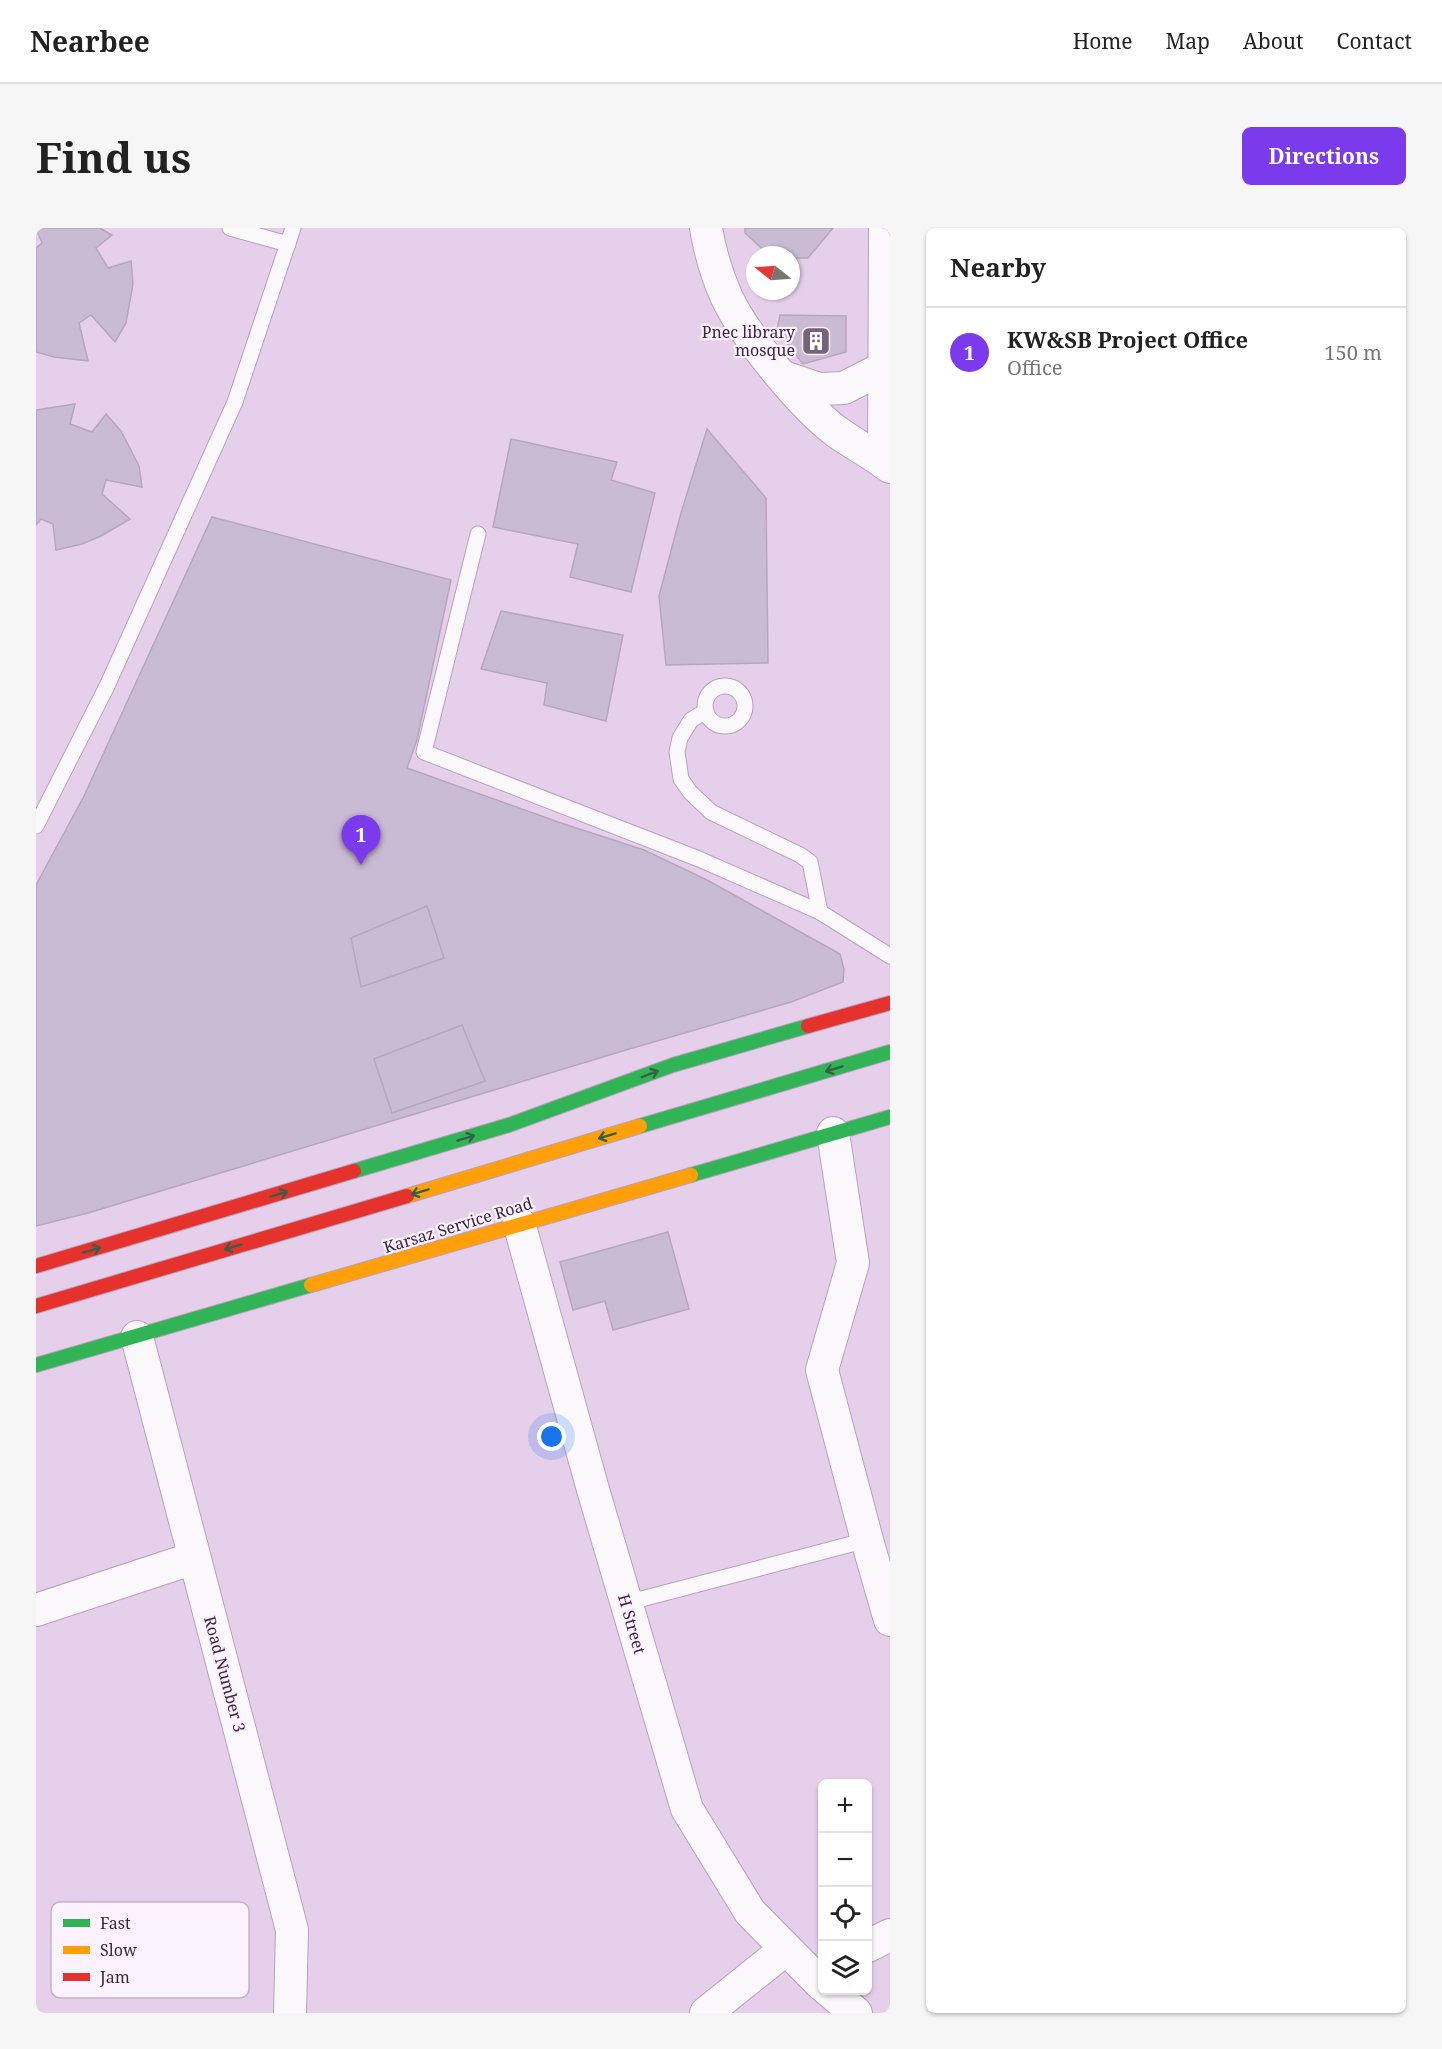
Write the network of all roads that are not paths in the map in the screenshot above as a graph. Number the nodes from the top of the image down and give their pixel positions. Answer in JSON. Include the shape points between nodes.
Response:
{"nodes":[{"id":1,"x":230,"y":228,"type":"edge"},
{"id":2,"x":293,"y":228,"type":"edge"},
{"id":3,"x":706,"y":228,"type":"edge"},
{"id":4,"x":885,"y":228,"type":"edge"},
{"id":5,"x":288,"y":244,"type":"junction"},
{"id":6,"x":885,"y":367,"type":"junction"},
{"id":7,"x":783,"y":377,"type":"junction"},
{"id":8,"x":887,"y":465,"type":"edge"},
{"id":9,"x":478,"y":534,"type":"dead end"},
{"id":10,"x":706,"y":711,"type":"dead end"},
{"id":11,"x":36,"y":826,"type":"edge"},
{"id":12,"x":820,"y":912,"type":"junction"},
{"id":13,"x":890,"y":956,"type":"edge"},
{"id":14,"x":890,"y":1004,"type":"edge"},
{"id":15,"x":890,"y":1052,"type":"edge"},
{"id":16,"x":890,"y":1117,"type":"edge"},
{"id":17,"x":833,"y":1133,"type":"junction"},
{"id":18,"x":519,"y":1224,"type":"junction"},
{"id":19,"x":36,"y":1266,"type":"edge"},
{"id":20,"x":36,"y":1305,"type":"edge"},
{"id":21,"x":136,"y":1337,"type":"junction"},
{"id":22,"x":36,"y":1365,"type":"edge"},
{"id":23,"x":867,"y":1540,"type":"junction"},
{"id":24,"x":194,"y":1558,"type":"junction"},
{"id":25,"x":626,"y":1603,"type":"junction"},
{"id":26,"x":36,"y":1610,"type":"edge"},
{"id":27,"x":890,"y":1620,"type":"edge"},
{"id":28,"x":890,"y":1935,"type":"edge"},
{"id":29,"x":872,"y":1944,"type":"edge"},
{"id":30,"x":786,"y":1949,"type":"junction"},
{"id":31,"x":818,"y":1976,"type":"edge"},
{"id":32,"x":838,"y":1995,"type":"edge"},
{"id":33,"x":290,"y":2013,"type":"edge"},
{"id":34,"x":706,"y":2013,"type":"edge"},
{"id":35,"x":856,"y":2013,"type":"edge"}],
"edges":[{"from":1,"to":5,"type":"lane"},
{"from":2,"to":5,"type":"lane"},
{"from":3,"to":7,"type":"street","via":[[727,299]]},
{"from":4,"to":6,"type":"street"},
{"from":5,"to":11,"type":"lane","via":[[235,402],[107,686]]},
{"from":6,"to":7,"type":"street","via":[[844,388],[819,389]]},
{"from":6,"to":8,"type":"street"},
{"from":7,"to":8,"type":"street","via":[[836,431]]},
{"from":9,"to":12,"type":"lane","via":[[424,752],[669,846]]},
{"from":10,"to":12,"type":"lane","via":[[691,720],[680,738],[677,752],[681,779],[711,812],[810,862]]},
{"from":12,"to":13,"type":"lane"},
{"from":19,"to":14,"type":"main road","one_way":true,"via":[[509,1125],[673,1065]]},
{"from":15,"to":20,"type":"main road","one_way":true},
{"from":16,"to":17,"type":"main road","name":"Karsaz Service Road"},
{"from":17,"to":18,"type":"main road","name":"Karsaz Service Road"},
{"from":17,"to":23,"type":"street","via":[[853,1263],[822,1370]]},
{"from":18,"to":21,"type":"main road","name":"Karsaz Service Road"},
{"from":18,"to":25,"type":"street","name":"H Street"},
{"from":21,"to":22,"type":"main road","name":"Karsaz Service Road"},
{"from":21,"to":24,"type":"street","name":"Road Number 3"},
{"from":23,"to":25,"type":"lane"},
{"from":23,"to":27,"type":"street"},
{"from":24,"to":26,"type":"street"},
{"from":24,"to":33,"type":"street","name":"Road Number 3","via":[[292,1930]]},
{"from":25,"to":30,"type":"street","name":"H Street","via":[[687,1809],[750,1912]]},
{"from":28,"to":29,"type":"street"},
{"from":30,"to":31,"type":"street","name":"H Street"},
{"from":30,"to":34,"type":"street"},
{"from":32,"to":35,"type":"street","name":"H Street"}]}
